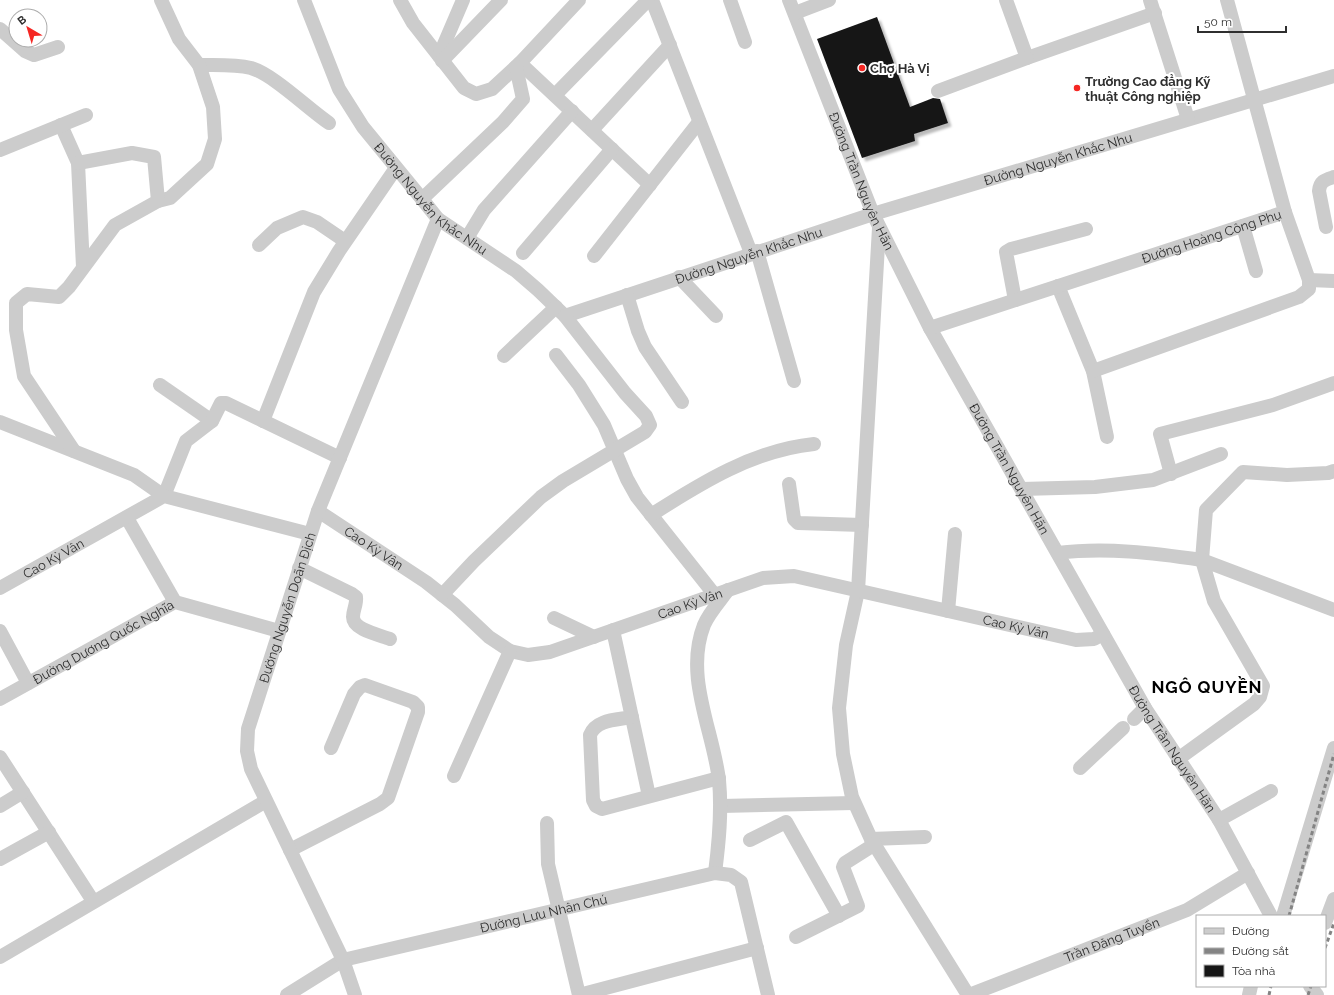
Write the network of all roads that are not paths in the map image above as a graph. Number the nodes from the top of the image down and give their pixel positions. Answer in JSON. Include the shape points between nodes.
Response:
{"nodes":[{"id":1,"x":161,"y":0,"type":"edge"},
{"id":2,"x":304,"y":0,"type":"edge"},
{"id":3,"x":400,"y":0,"type":"edge"},
{"id":4,"x":463,"y":0,"type":"edge"},
{"id":5,"x":501,"y":0,"type":"edge"},
{"id":6,"x":579,"y":0,"type":"edge"},
{"id":7,"x":648,"y":0,"type":"edge"},
{"id":8,"x":652,"y":0,"type":"edge"},
{"id":9,"x":730,"y":0,"type":"edge"},
{"id":10,"x":789,"y":0,"type":"edge"},
{"id":11,"x":829,"y":0,"type":"edge"},
{"id":12,"x":1006,"y":0,"type":"edge"},
{"id":13,"x":1227,"y":0,"type":"edge"},
{"id":14,"x":1153,"y":7,"type":"edge"},
{"id":15,"x":795,"y":13,"type":"junction"},
{"id":16,"x":0,"y":29,"type":"edge"},
{"id":17,"x":745,"y":42,"type":"dead end"},
{"id":18,"x":670,"y":45,"type":"junction"},
{"id":19,"x":58,"y":47,"type":"dead end"},
{"id":20,"x":441,"y":58,"type":"junction"},
{"id":21,"x":1027,"y":58,"type":"junction"},
{"id":22,"x":199,"y":65,"type":"junction"},
{"id":23,"x":518,"y":65,"type":"junction"},
{"id":24,"x":1334,"y":76,"type":"edge"},
{"id":25,"x":938,"y":91,"type":"dead end"},
{"id":26,"x":555,"y":95,"type":"junction"},
{"id":27,"x":1254,"y":99,"type":"junction"},
{"id":28,"x":572,"y":111,"type":"junction"},
{"id":29,"x":86,"y":115,"type":"dead end"},
{"id":30,"x":1188,"y":119,"type":"junction"},
{"id":31,"x":699,"y":122,"type":"junction"},
{"id":32,"x":329,"y":123,"type":"dead end"},
{"id":33,"x":60,"y":125,"type":"junction"},
{"id":34,"x":592,"y":130,"type":"junction"},
{"id":35,"x":612,"y":149,"type":"junction"},
{"id":36,"x":0,"y":150,"type":"edge"},
{"id":37,"x":78,"y":163,"type":"junction"},
{"id":38,"x":396,"y":168,"type":"junction"},
{"id":39,"x":1334,"y":177,"type":"edge"},
{"id":40,"x":650,"y":185,"type":"junction"},
{"id":41,"x":422,"y":199,"type":"junction"},
{"id":42,"x":158,"y":201,"type":"junction"},
{"id":43,"x":1285,"y":212,"type":"junction"},
{"id":44,"x":873,"y":214,"type":"junction"},
{"id":45,"x":438,"y":219,"type":"junction"},
{"id":46,"x":1243,"y":226,"type":"junction"},
{"id":47,"x":879,"y":227,"type":"junction"},
{"id":48,"x":1326,"y":227,"type":"dead end"},
{"id":49,"x":1086,"y":229,"type":"dead end"},
{"id":50,"x":467,"y":238,"type":"junction"},
{"id":51,"x":345,"y":241,"type":"junction"},
{"id":52,"x":259,"y":245,"type":"dead end"},
{"id":53,"x":754,"y":252,"type":"junction"},
{"id":54,"x":523,"y":253,"type":"dead end"},
{"id":55,"x":594,"y":256,"type":"dead end"},
{"id":56,"x":83,"y":267,"type":"junction"},
{"id":57,"x":1256,"y":271,"type":"dead end"},
{"id":58,"x":679,"y":277,"type":"junction"},
{"id":59,"x":1309,"y":280,"type":"junction"},
{"id":60,"x":1334,"y":281,"type":"edge"},
{"id":61,"x":1058,"y":286,"type":"junction"},
{"id":62,"x":627,"y":295,"type":"junction"},
{"id":63,"x":1015,"y":300,"type":"junction"},
{"id":64,"x":560,"y":311,"type":"junction"},
{"id":65,"x":716,"y":316,"type":"dead end"},
{"id":66,"x":930,"y":328,"type":"junction"},
{"id":67,"x":556,"y":355,"type":"dead end"},
{"id":68,"x":504,"y":356,"type":"dead end"},
{"id":69,"x":1093,"y":371,"type":"junction"},
{"id":70,"x":794,"y":381,"type":"dead end"},
{"id":71,"x":1334,"y":383,"type":"edge"},
{"id":72,"x":160,"y":385,"type":"dead end"},
{"id":73,"x":682,"y":402,"type":"dead end"},
{"id":74,"x":212,"y":421,"type":"junction"},
{"id":75,"x":263,"y":421,"type":"junction"},
{"id":76,"x":0,"y":422,"type":"edge"},
{"id":77,"x":1107,"y":437,"type":"dead end"},
{"id":78,"x":814,"y":444,"type":"dead end"},
{"id":79,"x":74,"y":451,"type":"junction"},
{"id":80,"x":616,"y":451,"type":"junction"},
{"id":81,"x":1221,"y":454,"type":"dead end"},
{"id":82,"x":340,"y":458,"type":"junction"},
{"id":83,"x":1334,"y":470,"type":"edge"},
{"id":84,"x":1171,"y":474,"type":"junction"},
{"id":85,"x":788,"y":484,"type":"dead end"},
{"id":86,"x":1022,"y":489,"type":"junction"},
{"id":87,"x":164,"y":496,"type":"junction"},
{"id":88,"x":318,"y":511,"type":"junction"},
{"id":89,"x":651,"y":515,"type":"junction"},
{"id":90,"x":127,"y":518,"type":"junction"},
{"id":91,"x":862,"y":526,"type":"junction"},
{"id":92,"x":310,"y":534,"type":"junction"},
{"id":93,"x":955,"y":534,"type":"dead end"},
{"id":94,"x":1058,"y":553,"type":"junction"},
{"id":95,"x":1202,"y":560,"type":"junction"},
{"id":96,"x":299,"y":568,"type":"junction"},
{"id":97,"x":0,"y":588,"type":"edge"},
{"id":98,"x":858,"y":591,"type":"junction"},
{"id":99,"x":721,"y":592,"type":"junction"},
{"id":100,"x":442,"y":595,"type":"junction"},
{"id":101,"x":175,"y":602,"type":"junction"},
{"id":102,"x":1334,"y":610,"type":"edge"},
{"id":103,"x":948,"y":611,"type":"junction"},
{"id":104,"x":554,"y":618,"type":"dead end"},
{"id":105,"x":613,"y":630,"type":"junction"},
{"id":106,"x":0,"y":631,"type":"edge"},
{"id":107,"x":280,"y":631,"type":"junction"},
{"id":108,"x":1104,"y":634,"type":"junction"},
{"id":109,"x":594,"y":637,"type":"junction"},
{"id":110,"x":390,"y":639,"type":"dead end"},
{"id":111,"x":510,"y":651,"type":"junction"},
{"id":112,"x":28,"y":683,"type":"junction"},
{"id":113,"x":0,"y":699,"type":"edge"},
{"id":114,"x":1145,"y":708,"type":"junction"},
{"id":115,"x":632,"y":717,"type":"junction"},
{"id":116,"x":331,"y":748,"type":"dead end"},
{"id":117,"x":1334,"y":748,"type":"edge"},
{"id":118,"x":0,"y":757,"type":"edge"},
{"id":119,"x":1178,"y":759,"type":"junction"},
{"id":120,"x":1080,"y":768,"type":"dead end"},
{"id":121,"x":454,"y":776,"type":"dead end"},
{"id":122,"x":719,"y":778,"type":"junction"},
{"id":123,"x":1271,"y":790,"type":"dead end"},
{"id":124,"x":23,"y":792,"type":"junction"},
{"id":125,"x":649,"y":796,"type":"junction"},
{"id":126,"x":266,"y":801,"type":"junction"},
{"id":127,"x":854,"y":803,"type":"junction"},
{"id":128,"x":0,"y":806,"type":"edge"},
{"id":129,"x":721,"y":806,"type":"junction"},
{"id":130,"x":1219,"y":820,"type":"junction"},
{"id":131,"x":547,"y":823,"type":"dead end"},
{"id":132,"x":49,"y":832,"type":"junction"},
{"id":133,"x":925,"y":837,"type":"dead end"},
{"id":134,"x":750,"y":840,"type":"dead end"},
{"id":135,"x":873,"y":842,"type":"junction"},
{"id":136,"x":290,"y":850,"type":"junction"},
{"id":137,"x":0,"y":859,"type":"edge"},
{"id":138,"x":1248,"y":873,"type":"junction"},
{"id":139,"x":715,"y":874,"type":"junction"},
{"id":140,"x":1334,"y":899,"type":"edge"},
{"id":141,"x":93,"y":901,"type":"junction"},
{"id":142,"x":558,"y":910,"type":"junction"},
{"id":143,"x":1270,"y":915,"type":"edge"},
{"id":144,"x":1283,"y":915,"type":"edge"},
{"id":145,"x":839,"y":916,"type":"junction"},
{"id":146,"x":1326,"y":920,"type":"edge"},
{"id":147,"x":796,"y":937,"type":"dead end"},
{"id":148,"x":757,"y":948,"type":"junction"},
{"id":149,"x":0,"y":957,"type":"edge"},
{"id":150,"x":343,"y":960,"type":"junction"},
{"id":151,"x":1311,"y":987,"type":"edge"},
{"id":152,"x":287,"y":995,"type":"edge"},
{"id":153,"x":356,"y":995,"type":"edge"},
{"id":154,"x":579,"y":995,"type":"edge"},
{"id":155,"x":768,"y":995,"type":"edge"},
{"id":156,"x":968,"y":995,"type":"edge"},
{"id":157,"x":1317,"y":995,"type":"edge"}],
"edges":[{"from":1,"to":22,"type":"street","via":[[179,39]]},
{"from":2,"to":38,"type":"street","name":"Đường Nguyễn Khắc Nhu","via":[[339,89],[363,127]]},
{"from":3,"to":20,"type":"street","via":[[413,23]]},
{"from":4,"to":20,"type":"street"},
{"from":5,"to":20,"type":"street"},
{"from":6,"to":23,"type":"street"},
{"from":7,"to":26,"type":"street"},
{"from":8,"to":18,"type":"street"},
{"from":9,"to":17,"type":"street"},
{"from":10,"to":15,"type":"street","name":"Đường Trần Nguyên Hãn"},
{"from":11,"to":15,"type":"street"},
{"from":12,"to":21,"type":"street"},
{"from":13,"to":27,"type":"street","name":"Đường Hoàng Công Phụ"},
{"from":14,"to":21,"type":"street"},
{"from":14,"to":30,"type":"street"},
{"from":15,"to":44,"type":"street","name":"Đường Trần Nguyên Hãn"},
{"from":16,"to":19,"type":"street","via":[[25,51],[34,55]]},
{"from":18,"to":31,"type":"street"},
{"from":18,"to":34,"type":"street"},
{"from":20,"to":23,"type":"street","via":[[464,88],[476,94],[492,89]]},
{"from":21,"to":25,"type":"street"},
{"from":22,"to":32,"type":"street","via":[[238,65],[262,72]]},
{"from":22,"to":42,"type":"street","via":[[213,108],[215,139],[207,164],[170,198]]},
{"from":23,"to":26,"type":"street"},
{"from":23,"to":41,"type":"street","via":[[523,99],[503,122]]},
{"from":24,"to":27,"type":"street","name":"Đường Nguyễn Khắc Nhu"},
{"from":26,"to":28,"type":"street"},
{"from":27,"to":30,"type":"street","name":"Đường Nguyễn Khắc Nhu"},
{"from":27,"to":43,"type":"street","name":"Đường Hoàng Công Phụ"},
{"from":28,"to":34,"type":"street"},
{"from":28,"to":50,"type":"street","via":[[484,210]]},
{"from":29,"to":33,"type":"street"},
{"from":30,"to":44,"type":"street","name":"Đường Nguyễn Khắc Nhu"},
{"from":31,"to":40,"type":"street"},
{"from":31,"to":53,"type":"street"},
{"from":33,"to":36,"type":"street"},
{"from":33,"to":37,"type":"street"},
{"from":34,"to":35,"type":"street"},
{"from":35,"to":40,"type":"street"},
{"from":35,"to":54,"type":"street"},
{"from":37,"to":42,"type":"street","via":[[132,152],[154,156]]},
{"from":37,"to":56,"type":"street"},
{"from":38,"to":41,"type":"street","name":"Đường Nguyễn Khắc Nhu"},
{"from":38,"to":51,"type":"street"},
{"from":39,"to":48,"type":"street","via":[[1323,180],[1320,186]]},
{"from":40,"to":55,"type":"street"},
{"from":41,"to":45,"type":"street","name":"Đường Nguyễn Khắc Nhu"},
{"from":42,"to":56,"type":"street","via":[[115,225]]},
{"from":43,"to":46,"type":"street","name":"Đường Hoàng Công Phụ"},
{"from":43,"to":59,"type":"street"},
{"from":44,"to":47,"type":"street","name":"Đường Trần Nguyên Hãn"},
{"from":44,"to":53,"type":"street","name":"Đường Nguyễn Khắc Nhu"},
{"from":45,"to":50,"type":"street","name":"Đường Nguyễn Khắc Nhu"},
{"from":45,"to":82,"type":"street","name":"Đường Nguyễn Doãn Địch"},
{"from":46,"to":57,"type":"street"},
{"from":46,"to":61,"type":"street","name":"Đường Hoàng Công Phụ"},
{"from":47,"to":66,"type":"street","name":"Đường Trần Nguyên Hãn"},
{"from":47,"to":91,"type":"street"},
{"from":49,"to":63,"type":"street","via":[[1006,252]]},
{"from":50,"to":64,"type":"street","name":"Đường Nguyễn Khắc Nhu","via":[[516,272]]},
{"from":51,"to":52,"type":"street","via":[[317,222],[303,217],[277,228]]},
{"from":51,"to":75,"type":"street","via":[[314,292]]},
{"from":53,"to":58,"type":"street","name":"Đường Nguyễn Khắc Nhu"},
{"from":53,"to":70,"type":"street"},
{"from":56,"to":79,"type":"street","via":[[59,297],[27,294],[16,303],[15,314],[24,376]]},
{"from":58,"to":62,"type":"street","name":"Đường Nguyễn Khắc Nhu"},
{"from":58,"to":65,"type":"street"},
{"from":59,"to":60,"type":"street"},
{"from":59,"to":69,"type":"street","via":[[1309,289],[1299,296]]},
{"from":61,"to":63,"type":"street","name":"Đường Hoàng Công Phụ"},
{"from":61,"to":69,"type":"street"},
{"from":62,"to":64,"type":"street","name":"Đường Nguyễn Khắc Nhu"},
{"from":62,"to":73,"type":"street","via":[[645,347]]},
{"from":63,"to":66,"type":"street","name":"Đường Hoàng Công Phụ"},
{"from":64,"to":68,"type":"street"},
{"from":64,"to":80,"type":"street","via":[[646,416],[650,425],[645,432]]},
{"from":66,"to":86,"type":"street","name":"Đường Trần Nguyên Hãn"},
{"from":67,"to":80,"type":"street","via":[[592,404]]},
{"from":69,"to":77,"type":"street"},
{"from":71,"to":84,"type":"street","via":[[1273,405],[1160,434]]},
{"from":72,"to":74,"type":"street"},
{"from":74,"to":75,"type":"street","via":[[221,403],[226,403]]},
{"from":74,"to":87,"type":"street","via":[[186,441]]},
{"from":75,"to":82,"type":"street"},
{"from":76,"to":79,"type":"street"},
{"from":78,"to":89,"type":"street","via":[[763,455],[713,477]]},
{"from":79,"to":87,"type":"street","via":[[134,475]]},
{"from":80,"to":89,"type":"street","via":[[637,497]]},
{"from":80,"to":100,"type":"street","via":[[563,481],[541,497]]},
{"from":81,"to":84,"type":"street"},
{"from":82,"to":88,"type":"street","name":"Đường Nguyễn Doãn Địch"},
{"from":83,"to":95,"type":"street","via":[[1328,473],[1287,475],[1243,472],[1206,510]]},
{"from":84,"to":86,"type":"street","via":[[1153,480],[1122,484]]},
{"from":85,"to":91,"type":"street","via":[[794,519],[798,523]]},
{"from":86,"to":94,"type":"street","name":"Đường Trần Nguyên Hãn"},
{"from":87,"to":90,"type":"street","name":"Cao Kỳ Vân"},
{"from":87,"to":92,"type":"street"},
{"from":88,"to":92,"type":"street","name":"Đường Nguyễn Doãn Địch"},
{"from":88,"to":100,"type":"street","name":"Cao Kỳ Vân","via":[[395,560]]},
{"from":89,"to":99,"type":"street"},
{"from":90,"to":97,"type":"street","name":"Cao Kỳ Vân"},
{"from":90,"to":101,"type":"street"},
{"from":91,"to":98,"type":"street"},
{"from":92,"to":96,"type":"street","name":"Đường Nguyễn Doãn Địch"},
{"from":93,"to":103,"type":"street"},
{"from":94,"to":95,"type":"street","via":[[1112,550]]},
{"from":94,"to":108,"type":"street","name":"Đường Trần Nguyên Hãn"},
{"from":95,"to":102,"type":"street"},
{"from":95,"to":119,"type":"street","via":[[1214,601],[1263,686],[1260,697],[1254,704]]},
{"from":96,"to":107,"type":"street","name":"Đường Nguyễn Doãn Địch"},
{"from":96,"to":110,"type":"street","via":[[356,597],[353,616],[355,623]]},
{"from":98,"to":99,"type":"street","name":"Cao Kỳ Vân","via":[[794,576],[762,578]]},
{"from":98,"to":103,"type":"street","name":"Cao Kỳ Vân"},
{"from":98,"to":127,"type":"street","via":[[846,645],[839,708],[843,754]]},
{"from":99,"to":105,"type":"street","name":"Cao Kỳ Vân"},
{"from":99,"to":122,"type":"street","via":[[699,642],[697,668]]},
{"from":100,"to":111,"type":"street","name":"Cao Kỳ Vân","via":[[489,637]]},
{"from":101,"to":107,"type":"street","name":"Đường Dương Quốc Nghĩa"},
{"from":101,"to":112,"type":"street","name":"Đường Dương Quốc Nghĩa"},
{"from":103,"to":108,"type":"street","name":"Cao Kỳ Vân","via":[[1076,640],[1094,639]]},
{"from":104,"to":109,"type":"street"},
{"from":105,"to":109,"type":"street","name":"Cao Kỳ Vân"},
{"from":105,"to":115,"type":"street"},
{"from":106,"to":112,"type":"street"},
{"from":107,"to":126,"type":"street","name":"Đường Nguyễn Doãn Địch","via":[[248,729],[247,751],[251,769]]},
{"from":108,"to":114,"type":"street","name":"Đường Trần Nguyên Hãn"},
{"from":109,"to":111,"type":"street","name":"Cao Kỳ Vân","via":[[550,652],[528,654]]},
{"from":111,"to":121,"type":"street"},
{"from":112,"to":113,"type":"street","name":"Đường Dương Quốc Nghĩa"},
{"from":114,"to":119,"type":"street","name":"Đường Trần Nguyên Hãn"},
{"from":114,"to":120,"type":"street"},
{"from":115,"to":125,"type":"street"},
{"from":115,"to":125,"type":"street","via":[[598,724],[593,728],[590,735],[593,800],[596,806],[602,809]]},
{"from":116,"to":136,"type":"street","via":[[354,694],[360,687],[365,685],[413,702],[418,707],[388,798]]},
{"from":117,"to":144,"type":"street"},
{"from":118,"to":124,"type":"street"},
{"from":119,"to":130,"type":"street","name":"Đường Trần Nguyên Hãn"},
{"from":122,"to":125,"type":"street"},
{"from":122,"to":129,"type":"street"},
{"from":123,"to":130,"type":"street"},
{"from":124,"to":128,"type":"street"},
{"from":124,"to":132,"type":"street"},
{"from":126,"to":136,"type":"street","name":"Đường Nguyễn Doãn Địch"},
{"from":126,"to":141,"type":"street"},
{"from":127,"to":129,"type":"street"},
{"from":127,"to":135,"type":"street"},
{"from":129,"to":139,"type":"street"},
{"from":130,"to":138,"type":"street","name":"Đường Trần Nguyên Hãn"},
{"from":131,"to":142,"type":"street","via":[[548,864]]},
{"from":132,"to":137,"type":"street"},
{"from":132,"to":141,"type":"street"},
{"from":133,"to":135,"type":"street"},
{"from":134,"to":145,"type":"street","via":[[786,822]]},
{"from":135,"to":145,"type":"street","via":[[843,867],[858,906]]},
{"from":135,"to":156,"type":"street"},
{"from":136,"to":150,"type":"street","name":"Đường Nguyễn Doãn Địch"},
{"from":138,"to":143,"type":"street","name":"Đường Trần Nguyên Hãn"},
{"from":138,"to":156,"type":"street","name":"Trần Đăng Tuyển","via":[[1188,910]]},
{"from":139,"to":142,"type":"street","name":"Đường Lưu Nhân Chú"},
{"from":139,"to":148,"type":"street","name":"Đường Lưu Nhân Chú","via":[[731,875],[741,882]]},
{"from":140,"to":146,"type":"street"},
{"from":141,"to":149,"type":"street"},
{"from":142,"to":150,"type":"street","name":"Đường Lưu Nhân Chú"},
{"from":142,"to":154,"type":"street"},
{"from":145,"to":147,"type":"street"},
{"from":148,"to":154,"type":"street"},
{"from":148,"to":155,"type":"street","name":"Đường Lưu Nhân Chú"},
{"from":150,"to":152,"type":"street","name":"Đường Lưu Nhân Chú"},
{"from":150,"to":153,"type":"street","name":"Đường Nguyễn Doãn Địch"},
{"from":151,"to":157,"type":"street"}]}
